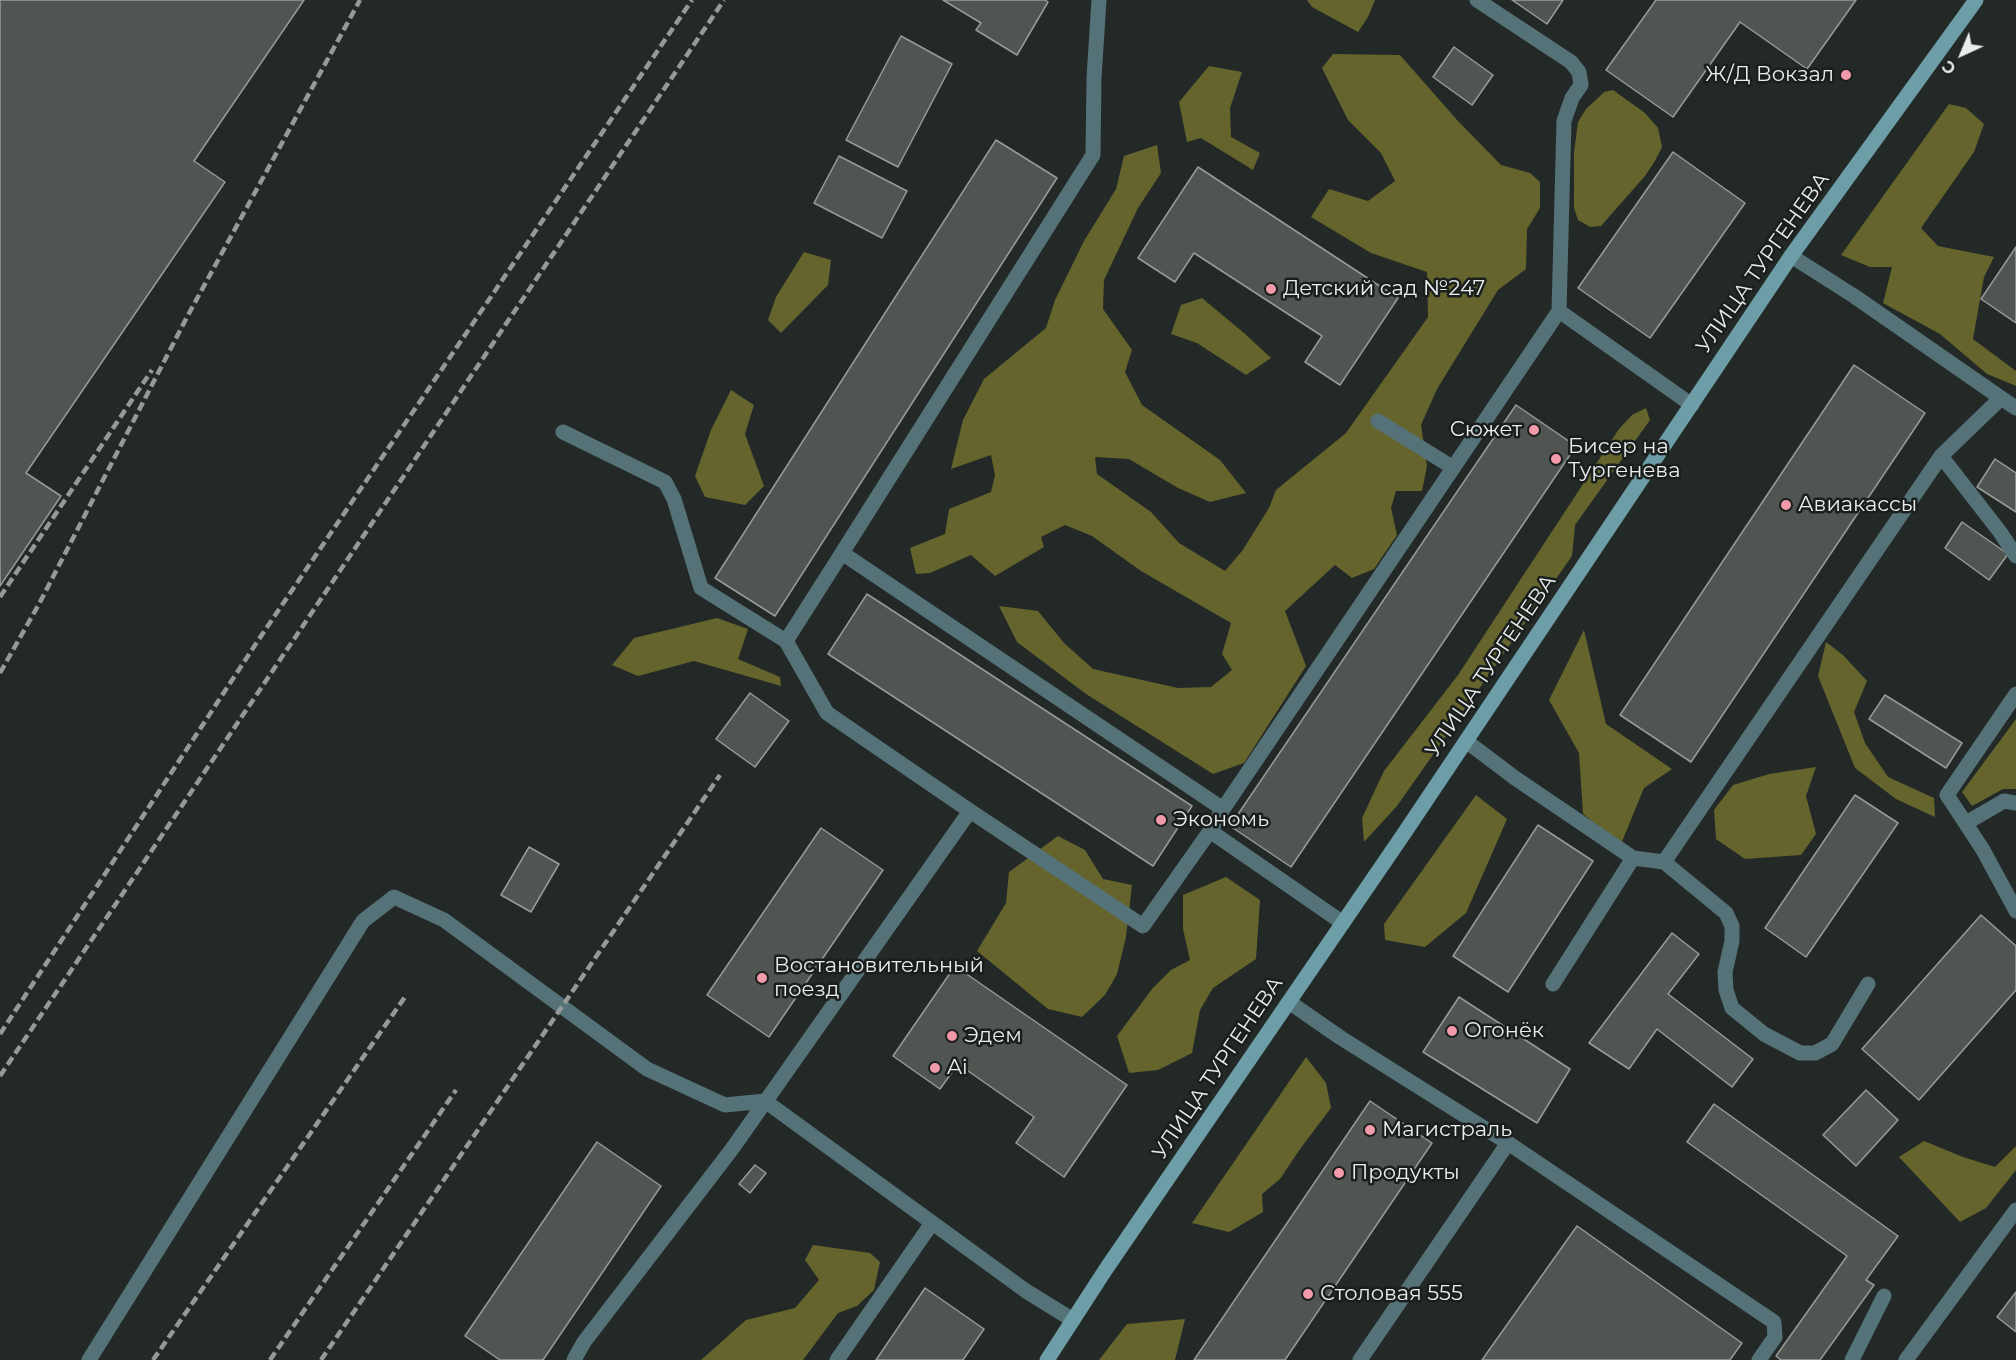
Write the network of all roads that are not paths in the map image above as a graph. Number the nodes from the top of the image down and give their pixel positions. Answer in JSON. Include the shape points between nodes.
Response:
{"nodes":[{"id":1,"x":1099,"y":0,"type":"edge"},
{"id":2,"x":1477,"y":0,"type":"edge"},
{"id":3,"x":1976,"y":0,"type":"edge"},
{"id":4,"x":1791,"y":256,"type":"junction"},
{"id":5,"x":1559,"y":311,"type":"junction"},
{"id":6,"x":2001,"y":398,"type":"junction"},
{"id":7,"x":1692,"y":405,"type":"junction"},
{"id":8,"x":2016,"y":408,"type":"edge"},
{"id":9,"x":1378,"y":421,"type":"dead end"},
{"id":10,"x":562,"y":432,"type":"dead end"},
{"id":11,"x":1941,"y":456,"type":"junction"},
{"id":12,"x":1452,"y":468,"type":"junction"},
{"id":13,"x":842,"y":553,"type":"junction"},
{"id":14,"x":2016,"y":556,"type":"edge"},
{"id":15,"x":786,"y":641,"type":"junction"},
{"id":16,"x":2016,"y":694,"type":"edge"},
{"id":17,"x":1466,"y":741,"type":"junction"},
{"id":18,"x":2016,"y":803,"type":"edge"},
{"id":19,"x":1223,"y":809,"type":"junction"},
{"id":20,"x":970,"y":811,"type":"junction"},
{"id":21,"x":1966,"y":823,"type":"junction"},
{"id":22,"x":1210,"y":831,"type":"junction"},
{"id":23,"x":1633,"y":858,"type":"junction"},
{"id":24,"x":1664,"y":862,"type":"junction"},
{"id":25,"x":2016,"y":910,"type":"edge"},
{"id":26,"x":1343,"y":923,"type":"junction"},
{"id":27,"x":1553,"y":984,"type":"dead end"},
{"id":28,"x":1868,"y":984,"type":"dead end"},
{"id":29,"x":1289,"y":1002,"type":"junction"},
{"id":30,"x":765,"y":1101,"type":"junction"},
{"id":31,"x":1508,"y":1143,"type":"junction"},
{"id":32,"x":2016,"y":1210,"type":"edge"},
{"id":33,"x":932,"y":1223,"type":"junction"},
{"id":34,"x":1884,"y":1296,"type":"dead end"},
{"id":35,"x":1073,"y":1320,"type":"junction"},
{"id":36,"x":89,"y":1360,"type":"edge"},
{"id":37,"x":574,"y":1360,"type":"edge"},
{"id":38,"x":837,"y":1360,"type":"edge"},
{"id":39,"x":1047,"y":1360,"type":"edge"},
{"id":40,"x":1360,"y":1360,"type":"edge"},
{"id":41,"x":1759,"y":1360,"type":"edge"},
{"id":42,"x":1852,"y":1360,"type":"edge"},
{"id":43,"x":1906,"y":1360,"type":"edge"}],
"edges":[{"from":1,"to":13,"type":"street","via":[[1093,155]]},
{"from":2,"to":5,"type":"street","via":[[1571,62],[1579,72],[1581,85],[1564,121]]},
{"from":3,"to":4,"type":"main road","name":"УЛИЦА ТУРГЕНЕВА"},
{"from":4,"to":6,"type":"street"},
{"from":4,"to":7,"type":"main road","name":"УЛИЦА ТУРГЕНЕВА"},
{"from":5,"to":7,"type":"street"},
{"from":5,"to":12,"type":"street"},
{"from":6,"to":8,"type":"street"},
{"from":6,"to":11,"type":"street"},
{"from":7,"to":17,"type":"main road","name":"УЛИЦА ТУРГЕНЕВА"},
{"from":9,"to":12,"type":"street"},
{"from":10,"to":15,"type":"street","via":[[665,482],[674,499],[701,588]]},
{"from":11,"to":14,"type":"street"},
{"from":11,"to":24,"type":"street"},
{"from":12,"to":19,"type":"street"},
{"from":13,"to":15,"type":"street"},
{"from":13,"to":19,"type":"street"},
{"from":15,"to":20,"type":"street","via":[[827,713]]},
{"from":16,"to":21,"type":"street","via":[[1947,795]]},
{"from":17,"to":23,"type":"street"},
{"from":17,"to":26,"type":"main road","name":"УЛИЦА ТУРГЕНЕВА"},
{"from":18,"to":21,"type":"street","via":[[2004,801]]},
{"from":19,"to":22,"type":"street"},
{"from":20,"to":22,"type":"street","via":[[1143,926]]},
{"from":20,"to":30,"type":"street"},
{"from":21,"to":25,"type":"street"},
{"from":22,"to":26,"type":"street"},
{"from":23,"to":24,"type":"street"},
{"from":23,"to":27,"type":"street"},
{"from":24,"to":28,"type":"street","via":[[1726,913],[1732,926],[1725,972],[1731,1008],[1764,1034],[1800,1053],[1815,1053],[1832,1044]]},
{"from":26,"to":29,"type":"main road","name":"УЛИЦА ТУРГЕНЕВА"},
{"from":29,"to":31,"type":"street"},
{"from":29,"to":35,"type":"main road","name":"УЛИЦА ТУРГЕНЕВА"},
{"from":30,"to":33,"type":"street"},
{"from":30,"to":36,"type":"street","via":[[725,1105],[647,1069],[444,920],[394,897],[363,921]]},
{"from":30,"to":37,"type":"street"},
{"from":31,"to":40,"type":"street"},
{"from":31,"to":41,"type":"street","via":[[1774,1322],[1775,1337]]},
{"from":32,"to":43,"type":"street"},
{"from":33,"to":35,"type":"street"},
{"from":33,"to":38,"type":"street"},
{"from":34,"to":42,"type":"street"},
{"from":35,"to":39,"type":"main road","name":"УЛИЦА ТУРГЕНЕВА"}]}
